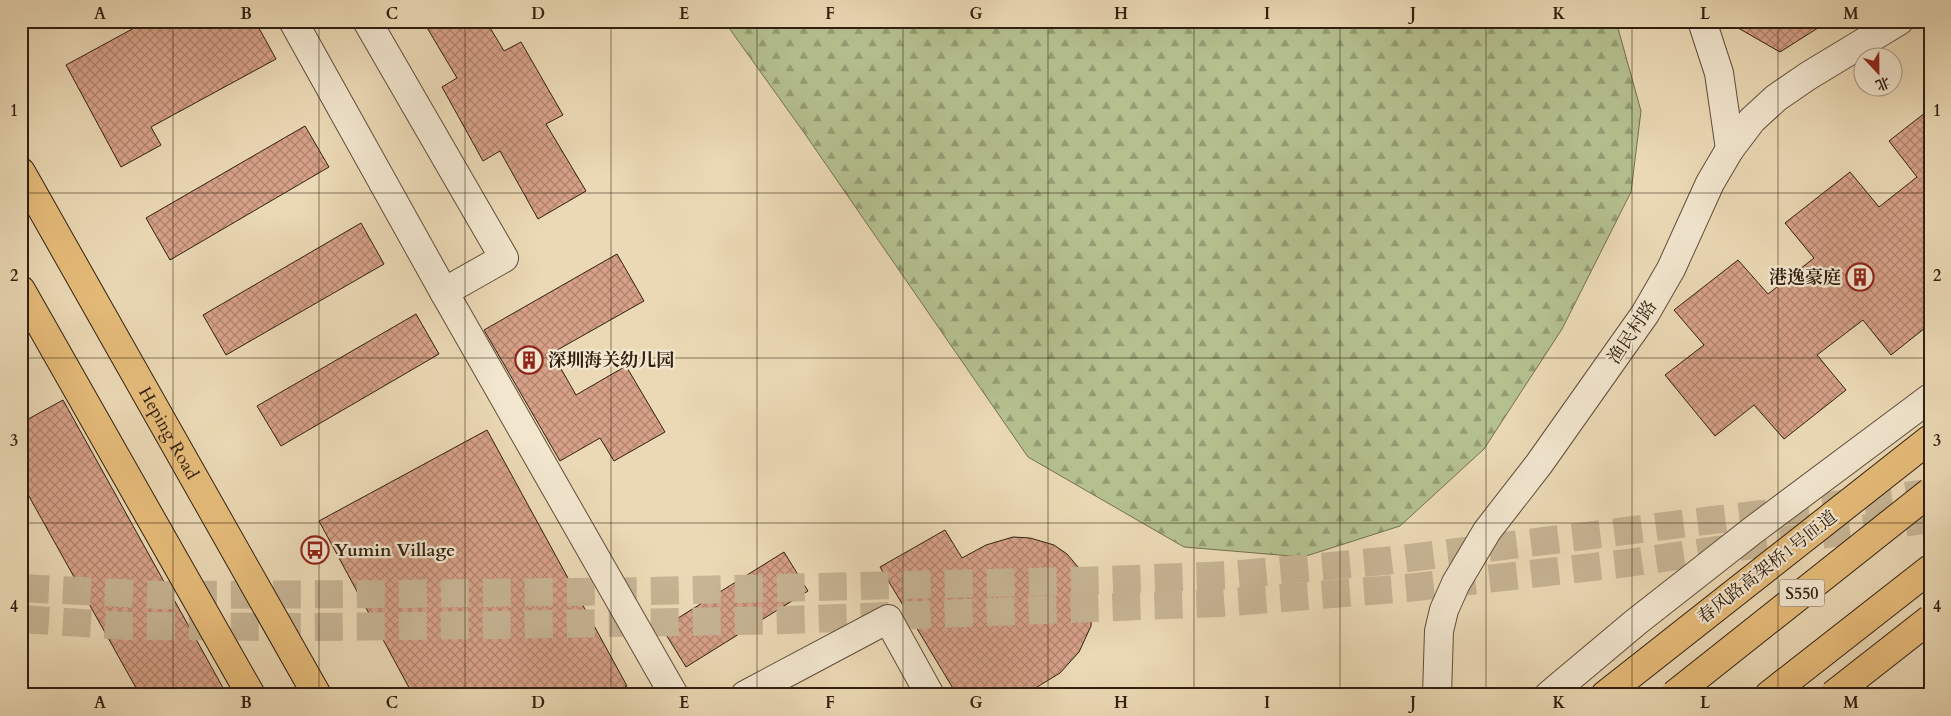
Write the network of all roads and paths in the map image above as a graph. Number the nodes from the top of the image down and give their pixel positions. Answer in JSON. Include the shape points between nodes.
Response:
{"nodes":[{"id":1,"x":294,"y":21,"type":"edge"},
{"id":2,"x":367,"y":21,"type":"edge"},
{"id":3,"x":1702,"y":21,"type":"edge"},
{"id":4,"x":1899,"y":21,"type":"edge"},
{"id":5,"x":1730,"y":148,"type":"junction"},
{"id":6,"x":21,"y":172,"type":"edge"},
{"id":7,"x":21,"y":290,"type":"edge"},
{"id":8,"x":444,"y":292,"type":"junction"},
{"id":9,"x":1930,"y":398,"type":"edge"},
{"id":10,"x":1930,"y":440,"type":"edge"},
{"id":11,"x":1930,"y":492,"type":"edge"},
{"id":12,"x":1930,"y":570,"type":"edge"},
{"id":13,"x":1930,"y":618,"type":"edge"},
{"id":14,"x":252,"y":695,"type":"edge"},
{"id":15,"x":317,"y":695,"type":"edge"},
{"id":16,"x":674,"y":695,"type":"edge"},
{"id":17,"x":745,"y":695,"type":"edge"},
{"id":18,"x":930,"y":695,"type":"edge"},
{"id":19,"x":1437,"y":695,"type":"edge"},
{"id":20,"x":1550,"y":695,"type":"edge"},
{"id":21,"x":1605,"y":695,"type":"edge"},
{"id":22,"x":1674,"y":695,"type":"edge"},
{"id":23,"x":1769,"y":695,"type":"edge"},
{"id":24,"x":1834,"y":695,"type":"edge"}],
"edges":[{"from":1,"to":8,"type":"street"},
{"from":2,"to":8,"type":"street","via":[[504,258]]},
{"from":3,"to":5,"type":"street","via":[[1719,73]]},
{"from":4,"to":5,"type":"street","name":"渔民村路","via":[[1776,98],[1752,120]]},
{"from":5,"to":19,"type":"street","name":"渔民村路","via":[[1646,314],[1487,531],[1456,583],[1439,631]]},
{"from":6,"to":15,"type":"main road","name":"Heping Road"},
{"from":7,"to":14,"type":"main road"},
{"from":8,"to":16,"type":"street"},
{"from":9,"to":20,"type":"street","via":[[1752,531]]},
{"from":10,"to":21,"type":"main road","name":"春风路高架桥1号匝道"},
{"from":11,"to":22,"type":"main road","number":"S550","bridge":true},
{"from":12,"to":23,"type":"main road"},
{"from":13,"to":24,"type":"main road","bridge":true},
{"from":17,"to":18,"type":"street","via":[[888,619]]}]}
